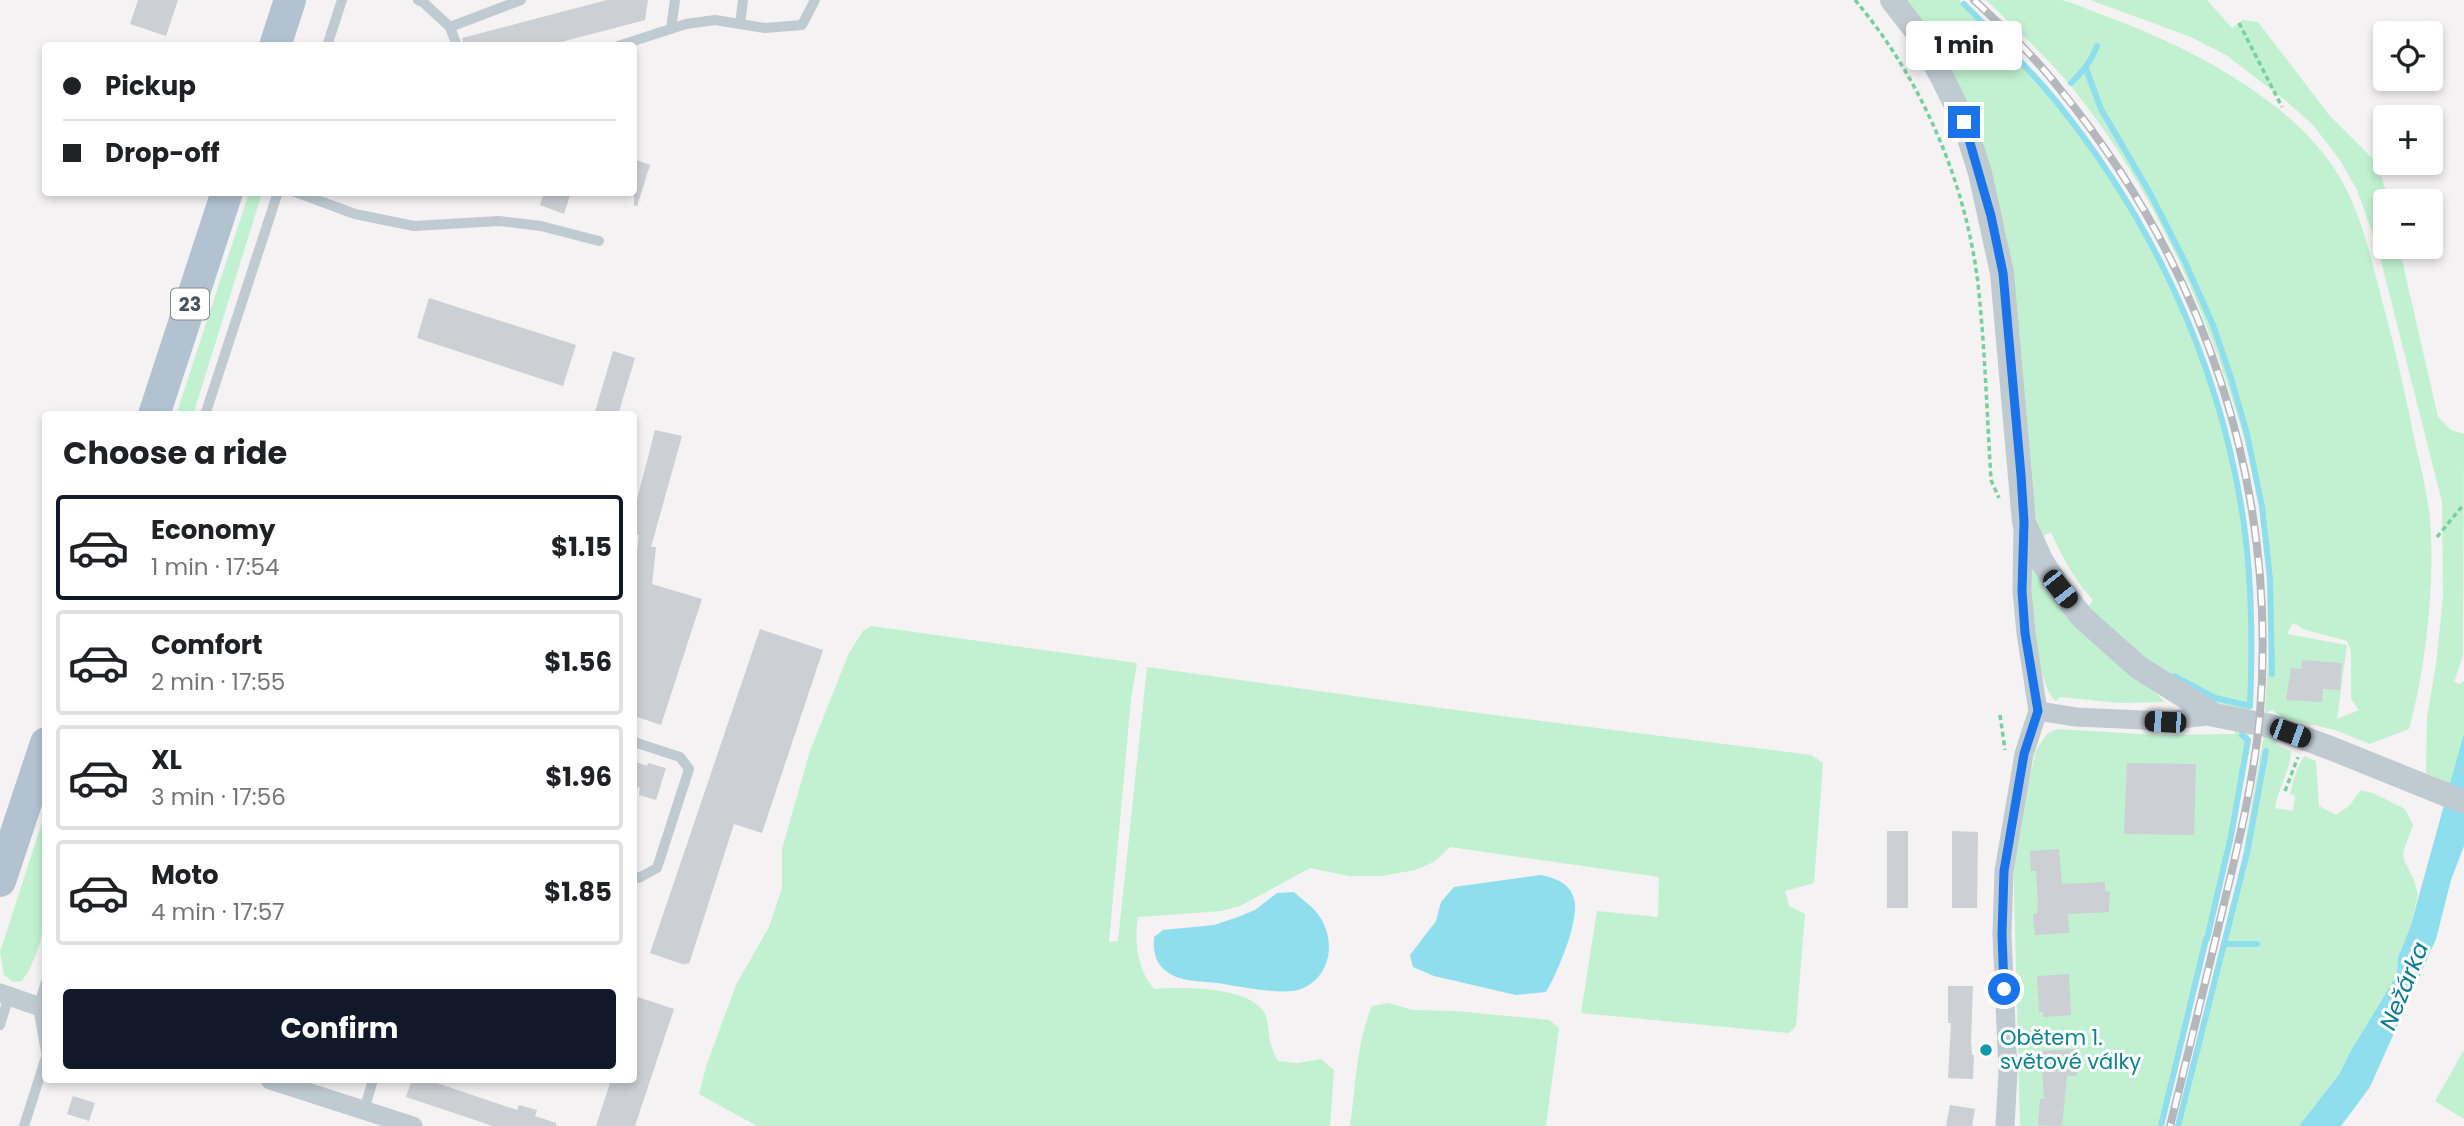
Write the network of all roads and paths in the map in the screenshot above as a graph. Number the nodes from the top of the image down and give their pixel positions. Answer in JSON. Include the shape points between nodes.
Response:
{"nodes":[{"id":1,"x":290,"y":0,"type":"edge"},
{"id":2,"x":342,"y":0,"type":"edge"},
{"id":3,"x":675,"y":0,"type":"edge"},
{"id":4,"x":744,"y":0,"type":"edge"},
{"id":5,"x":815,"y":0,"type":"edge"},
{"id":6,"x":1855,"y":0,"type":"edge"},
{"id":7,"x":1892,"y":0,"type":"edge"},
{"id":8,"x":515,"y":1,"type":"edge"},
{"id":9,"x":427,"y":2,"type":"edge"},
{"id":10,"x":2239,"y":23,"type":"dead end"},
{"id":11,"x":740,"y":24,"type":"junction"},
{"id":12,"x":450,"y":27,"type":"junction"},
{"id":13,"x":671,"y":29,"type":"junction"},
{"id":14,"x":276,"y":42,"type":"edge"},
{"id":15,"x":328,"y":42,"type":"edge"},
{"id":16,"x":456,"y":42,"type":"edge"},
{"id":17,"x":630,"y":42,"type":"edge"},
{"id":18,"x":2282,"y":107,"type":"dead end"},
{"id":19,"x":226,"y":196,"type":"edge"},
{"id":20,"x":277,"y":196,"type":"edge"},
{"id":21,"x":306,"y":196,"type":"edge"},
{"id":22,"x":599,"y":241,"type":"dead end"},
{"id":23,"x":155,"y":411,"type":"edge"},
{"id":24,"x":206,"y":411,"type":"edge"},
{"id":25,"x":2000,"y":502,"type":"dead end"},
{"id":26,"x":2464,"y":504,"type":"edge"},
{"id":27,"x":2024,"y":522,"type":"junction"},
{"id":28,"x":2437,"y":537,"type":"dead end"},
{"id":29,"x":2038,"y":711,"type":"junction"},
{"id":30,"x":2214,"y":715,"type":"junction"},
{"id":31,"x":2305,"y":739,"type":"junction"},
{"id":32,"x":637,"y":742,"type":"edge"},
{"id":33,"x":42,"y":755,"type":"edge"},
{"id":34,"x":2285,"y":791,"type":"dead end"},
{"id":35,"x":2464,"y":802,"type":"edge"},
{"id":36,"x":637,"y":877,"type":"edge"},
{"id":37,"x":0,"y":881,"type":"edge"},
{"id":38,"x":5,"y":994,"type":"edge"},
{"id":39,"x":42,"y":1008,"type":"edge"},
{"id":40,"x":0,"y":1025,"type":"edge"},
{"id":41,"x":42,"y":1068,"type":"edge"},
{"id":42,"x":279,"y":1083,"type":"edge"},
{"id":43,"x":372,"y":1083,"type":"edge"},
{"id":44,"x":364,"y":1110,"type":"junction"},
{"id":45,"x":384,"y":1121,"type":"edge"},
{"id":46,"x":24,"y":1126,"type":"edge"},
{"id":47,"x":413,"y":1126,"type":"edge"},
{"id":48,"x":2005,"y":1126,"type":"edge"}],
"edges":[{"from":1,"to":14,"type":"main road"},
{"from":2,"to":15,"type":"lane"},
{"from":3,"to":13,"type":"lane"},
{"from":4,"to":11,"type":"lane"},
{"from":5,"to":11,"type":"lane","via":[[802,25],[765,28]]},
{"from":6,"to":25,"type":"path","via":[[1915,90],[1949,163],[1978,282],[1991,480]]},
{"from":7,"to":27,"type":"street","via":[[1928,52],[1964,122],[1991,216],[2003,273]]},
{"from":8,"to":12,"type":"lane"},
{"from":9,"to":12,"type":"lane"},
{"from":10,"to":18,"type":"path"},
{"from":11,"to":13,"type":"lane","via":[[715,20]]},
{"from":12,"to":16,"type":"lane"},
{"from":13,"to":17,"type":"lane"},
{"from":19,"to":23,"type":"main road","number":"23"},
{"from":20,"to":24,"type":"lane"},
{"from":21,"to":22,"type":"lane","via":[[355,214],[414,226],[499,221]]},
{"from":26,"to":28,"type":"path"},
{"from":27,"to":29,"type":"street","via":[[2025,633]]},
{"from":27,"to":30,"type":"street","via":[[2041,561],[2082,617],[2138,667]]},
{"from":29,"to":30,"type":"street","via":[[2165,722]]},
{"from":29,"to":48,"type":"street","via":[[2024,754],[2004,871]]},
{"from":30,"to":31,"type":"street","via":[[2259,723]]},
{"from":31,"to":34,"type":"path"},
{"from":31,"to":35,"type":"street"},
{"from":32,"to":36,"type":"lane","via":[[680,757],[689,769],[657,868]]},
{"from":33,"to":37,"type":"main road"},
{"from":38,"to":39,"type":"street"},
{"from":38,"to":40,"type":"lane"},
{"from":41,"to":46,"type":"lane"},
{"from":42,"to":44,"type":"street"},
{"from":43,"to":44,"type":"lane"},
{"from":44,"to":45,"type":"street"},
{"from":45,"to":47,"type":"street"}]}
